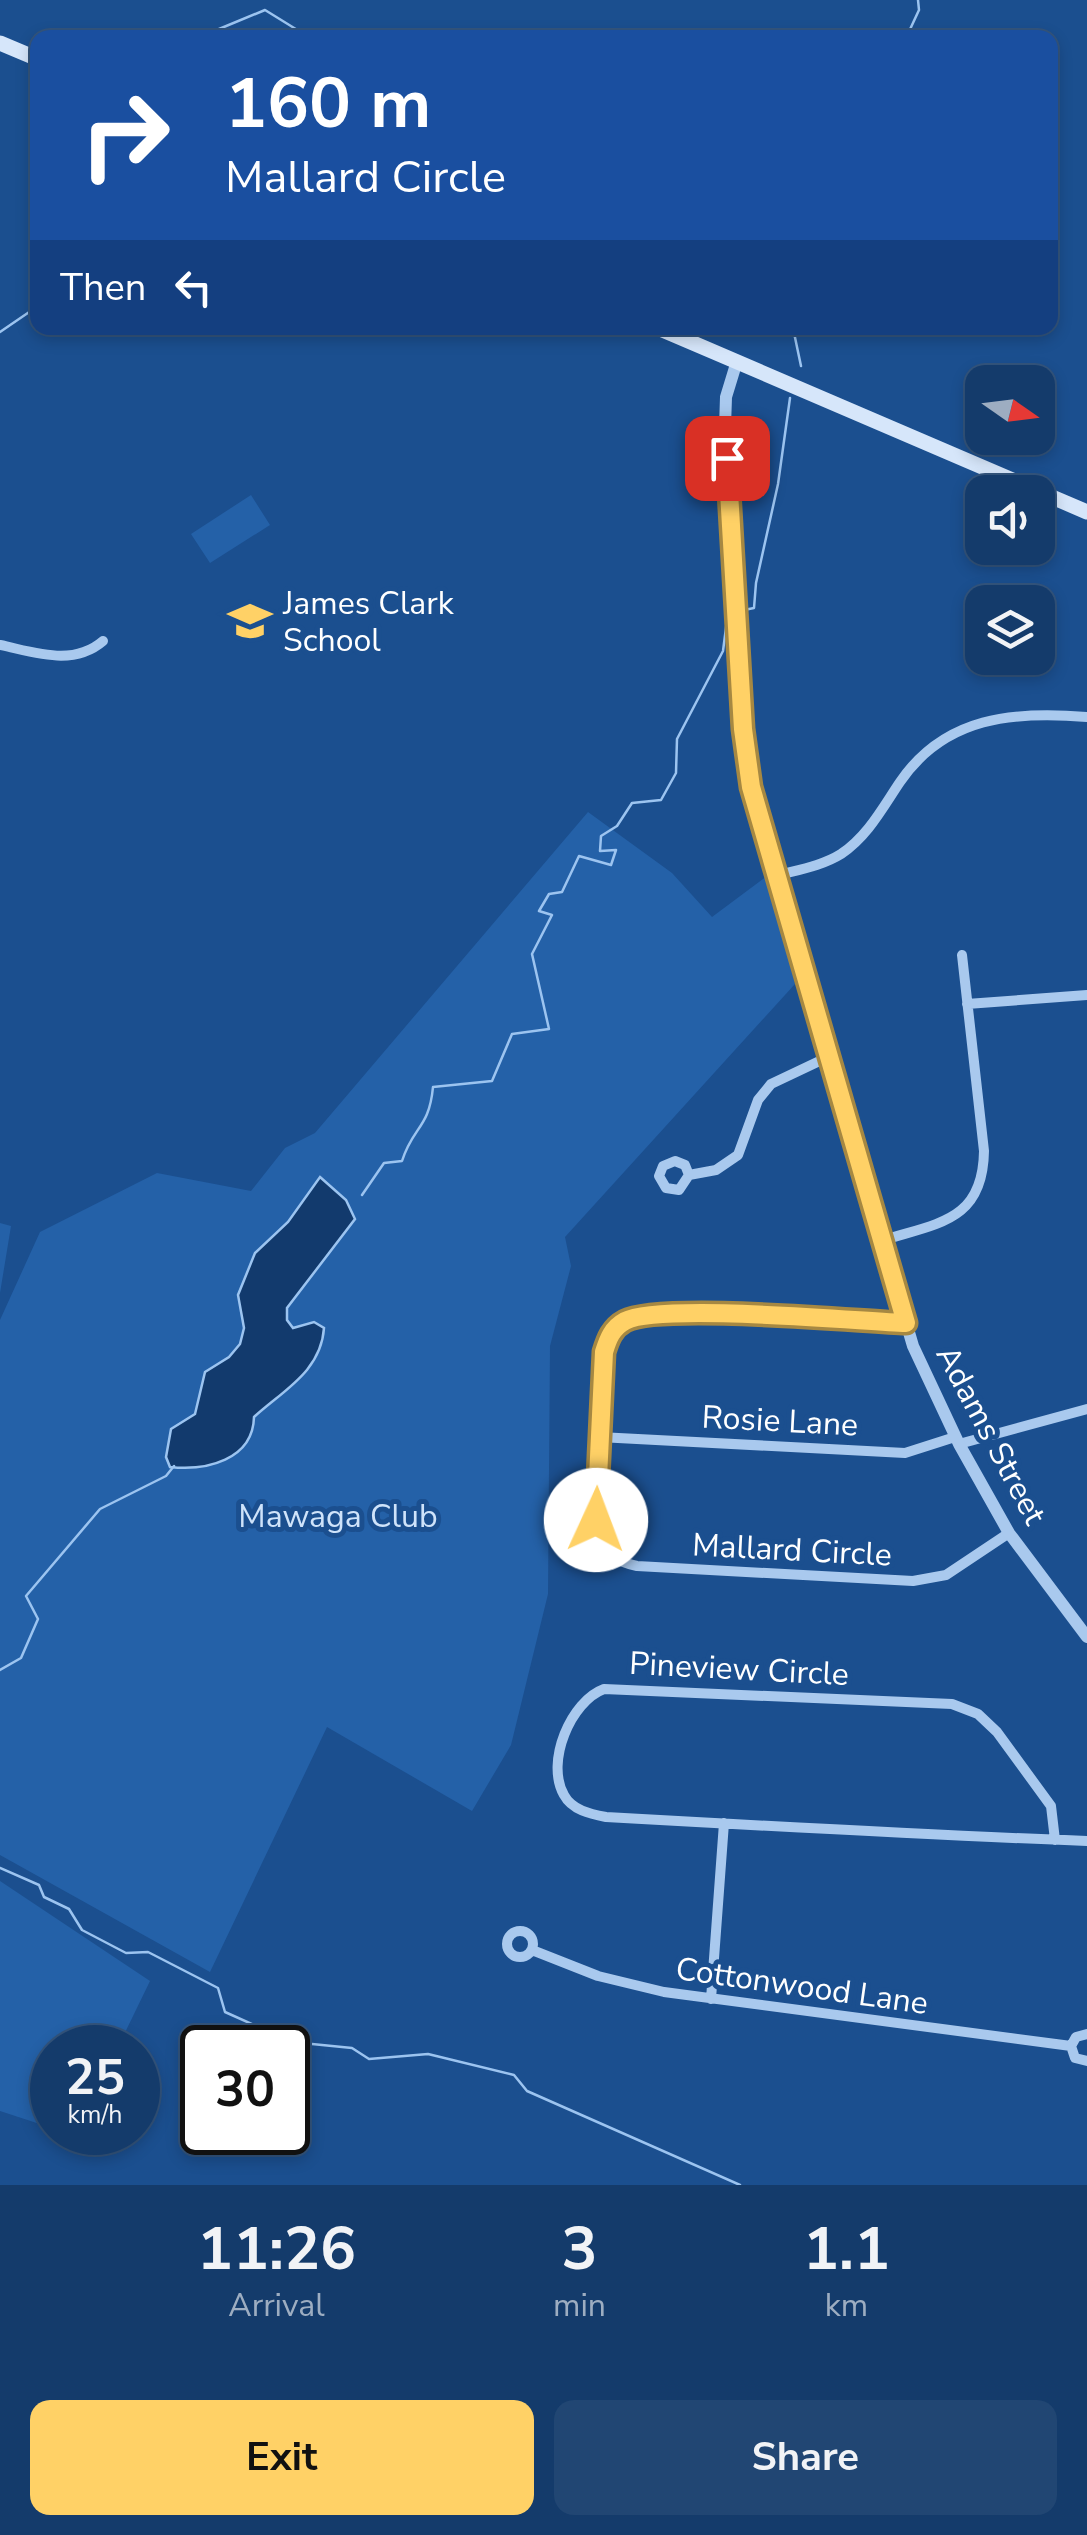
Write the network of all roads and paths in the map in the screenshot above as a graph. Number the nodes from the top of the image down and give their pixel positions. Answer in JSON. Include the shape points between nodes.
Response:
{"nodes":[{"id":1,"x":0,"y":44,"type":"edge"},
{"id":2,"x":30,"y":57,"type":"edge"},
{"id":3,"x":674,"y":335,"type":"edge"},
{"id":4,"x":737,"y":362,"type":"junction"},
{"id":5,"x":1087,"y":512,"type":"edge"},
{"id":6,"x":102,"y":642,"type":"dead end"},
{"id":7,"x":0,"y":644,"type":"edge"},
{"id":8,"x":1087,"y":716,"type":"edge"},
{"id":9,"x":775,"y":876,"type":"junction"},
{"id":10,"x":962,"y":955,"type":"dead end"},
{"id":11,"x":1087,"y":994,"type":"edge"},
{"id":12,"x":967,"y":1004,"type":"junction"},
{"id":13,"x":828,"y":1057,"type":"junction"},
{"id":14,"x":689,"y":1175,"type":"dead end"},
{"id":15,"x":881,"y":1241,"type":"junction"},
{"id":16,"x":906,"y":1323,"type":"junction"},
{"id":17,"x":1087,"y":1409,"type":"edge"},
{"id":18,"x":600,"y":1437,"type":"junction"},
{"id":19,"x":957,"y":1441,"type":"junction"},
{"id":20,"x":1009,"y":1534,"type":"junction"},
{"id":21,"x":1087,"y":1637,"type":"edge"},
{"id":22,"x":724,"y":1823,"type":"junction"},
{"id":23,"x":1055,"y":1840,"type":"junction"},
{"id":24,"x":1087,"y":1841,"type":"edge"},
{"id":25,"x":532,"y":1950,"type":"dead end"},
{"id":26,"x":711,"y":1999,"type":"junction"},
{"id":27,"x":1087,"y":2034,"type":"edge"},
{"id":28,"x":1070,"y":2046,"type":"junction"},
{"id":29,"x":1087,"y":2061,"type":"edge"}],
"edges":[{"from":1,"to":2,"type":"main road"},
{"from":3,"to":4,"type":"main road"},
{"from":4,"to":5,"type":"main road"},
{"from":4,"to":9,"type":"street","name":"Adams Street","via":[[725,427],[742,722]]},
{"from":6,"to":7,"type":"street","via":[[66,656]]},
{"from":8,"to":9,"type":"street","via":[[1019,714],[964,728],[916,762],[850,848]]},
{"from":9,"to":13,"type":"street","name":"Adams Street"},
{"from":10,"to":12,"type":"street"},
{"from":11,"to":12,"type":"street"},
{"from":12,"to":15,"type":"street","via":[[984,1152],[978,1190],[952,1218]]},
{"from":13,"to":14,"type":"street","via":[[766,1089],[734,1160]]},
{"from":13,"to":15,"type":"street","name":"Adams Street"},
{"from":15,"to":16,"type":"street","name":"Adams Street"},
{"from":16,"to":18,"type":"street","name":"Mallard Circle","via":[[631,1318],[614,1330],[604,1352]]},
{"from":16,"to":19,"type":"street","name":"Adams Street"},
{"from":17,"to":19,"type":"street","name":"Rosie Lane"},
{"from":18,"to":19,"type":"street","name":"Rosie Lane","via":[[905,1452]]},
{"from":18,"to":20,"type":"street","name":"Mallard Circle","via":[[597,1534],[609,1555],[628,1564],[924,1580],[946,1575]]},
{"from":19,"to":20,"type":"street","name":"Adams Street"},
{"from":20,"to":21,"type":"street","name":"Adams Street"},
{"from":22,"to":23,"type":"street","name":"Pineview Circle"},
{"from":22,"to":23,"type":"street","name":"Pineview Circle","via":[[606,1817],[575,1806],[561,1789],[559,1761],[579,1708],[600,1690],[623,1688],[959,1706],[992,1726],[1045,1796],[1056,1818]]},
{"from":22,"to":26,"type":"street"},
{"from":23,"to":24,"type":"street","name":"Pineview Circle"},
{"from":25,"to":26,"type":"street","name":"Cottonwood Lane","via":[[611,1980]]},
{"from":26,"to":28,"type":"street","name":"Cottonwood Lane"},
{"from":27,"to":28,"type":"street"},
{"from":28,"to":29,"type":"street","via":[[1075,2058]]}]}
